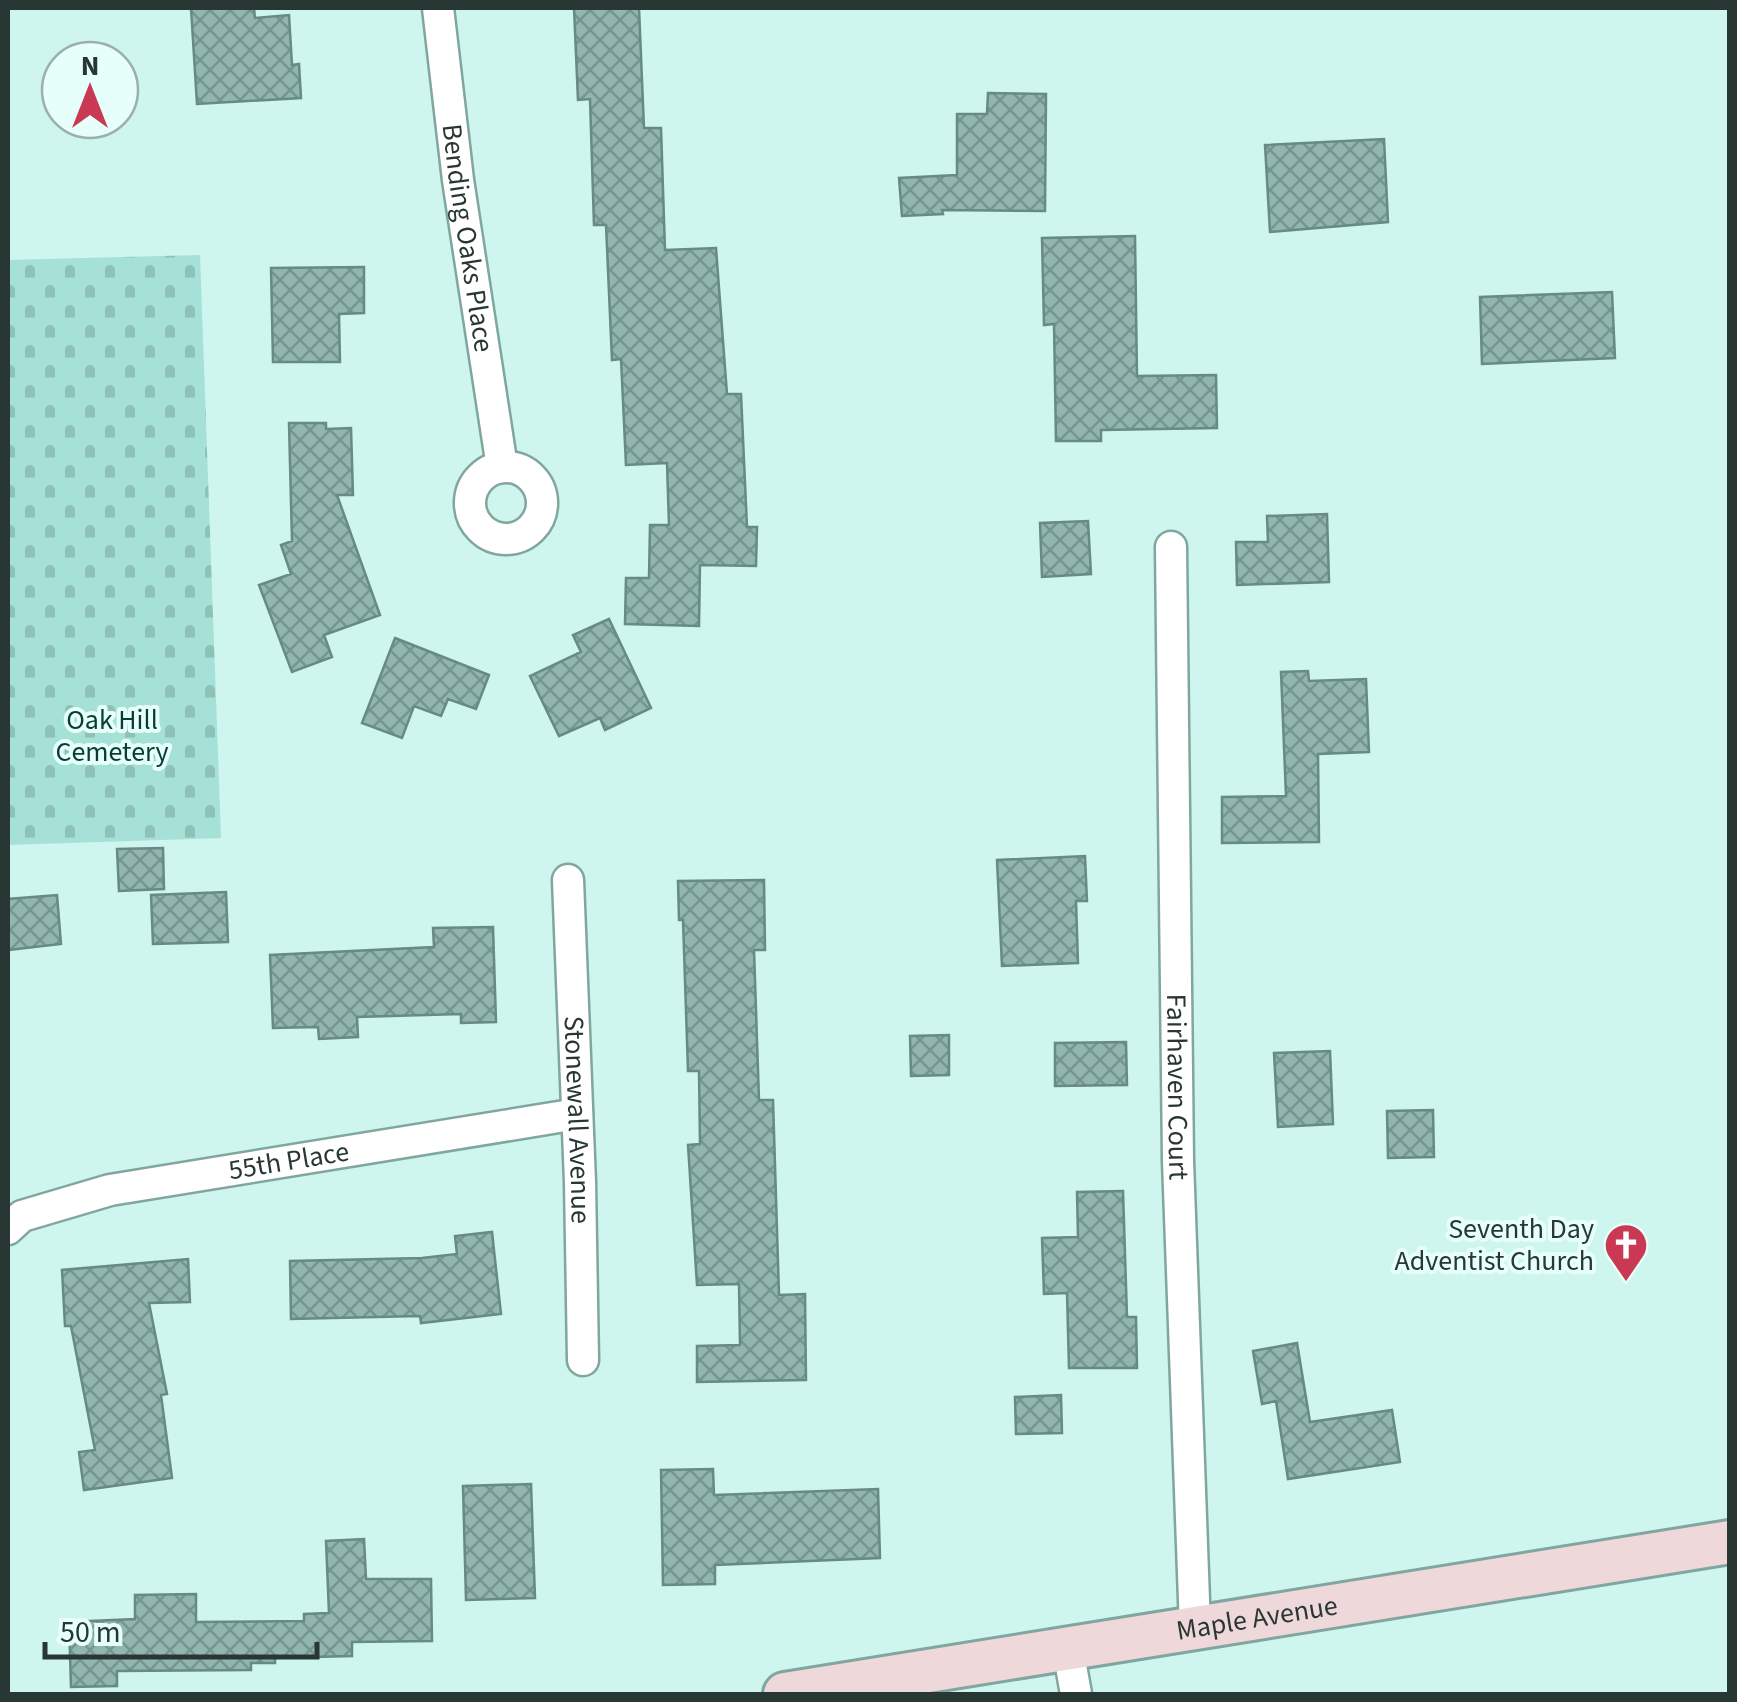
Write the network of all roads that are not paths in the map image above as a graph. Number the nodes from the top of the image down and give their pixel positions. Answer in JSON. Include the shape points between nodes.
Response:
{"nodes":[{"id":1,"x":438,"y":8,"type":"edge"},
{"id":2,"x":502,"y":467,"type":"dead end"},
{"id":3,"x":1171,"y":547,"type":"dead end"},
{"id":4,"x":568,"y":880,"type":"dead end"},
{"id":5,"x":577,"y":1114,"type":"junction"},
{"id":6,"x":8,"y":1229,"type":"edge"},
{"id":7,"x":584,"y":1360,"type":"dead end"},
{"id":8,"x":1730,"y":1542,"type":"edge"},
{"id":9,"x":1195,"y":1628,"type":"junction"},
{"id":10,"x":1068,"y":1649,"type":"junction"},
{"id":11,"x":785,"y":1694,"type":"edge"},
{"id":12,"x":1076,"y":1694,"type":"edge"}],
"edges":[{"from":1,"to":2,"type":"street","name":"Bending Oaks Place"},
{"from":3,"to":9,"type":"street","name":"Fairhaven Court","via":[[1178,1161]]},
{"from":4,"to":5,"type":"street","name":"Stonewall Avenue"},
{"from":5,"to":6,"type":"street","name":"55th Place","via":[[110,1190],[22,1216]]},
{"from":5,"to":7,"type":"street","name":"Stonewall Avenue"},
{"from":8,"to":9,"type":"main road","name":"Maple Avenue"},
{"from":9,"to":10,"type":"main road","name":"Maple Avenue"},
{"from":10,"to":11,"type":"main road","name":"Maple Avenue"},
{"from":10,"to":12,"type":"street"}]}
